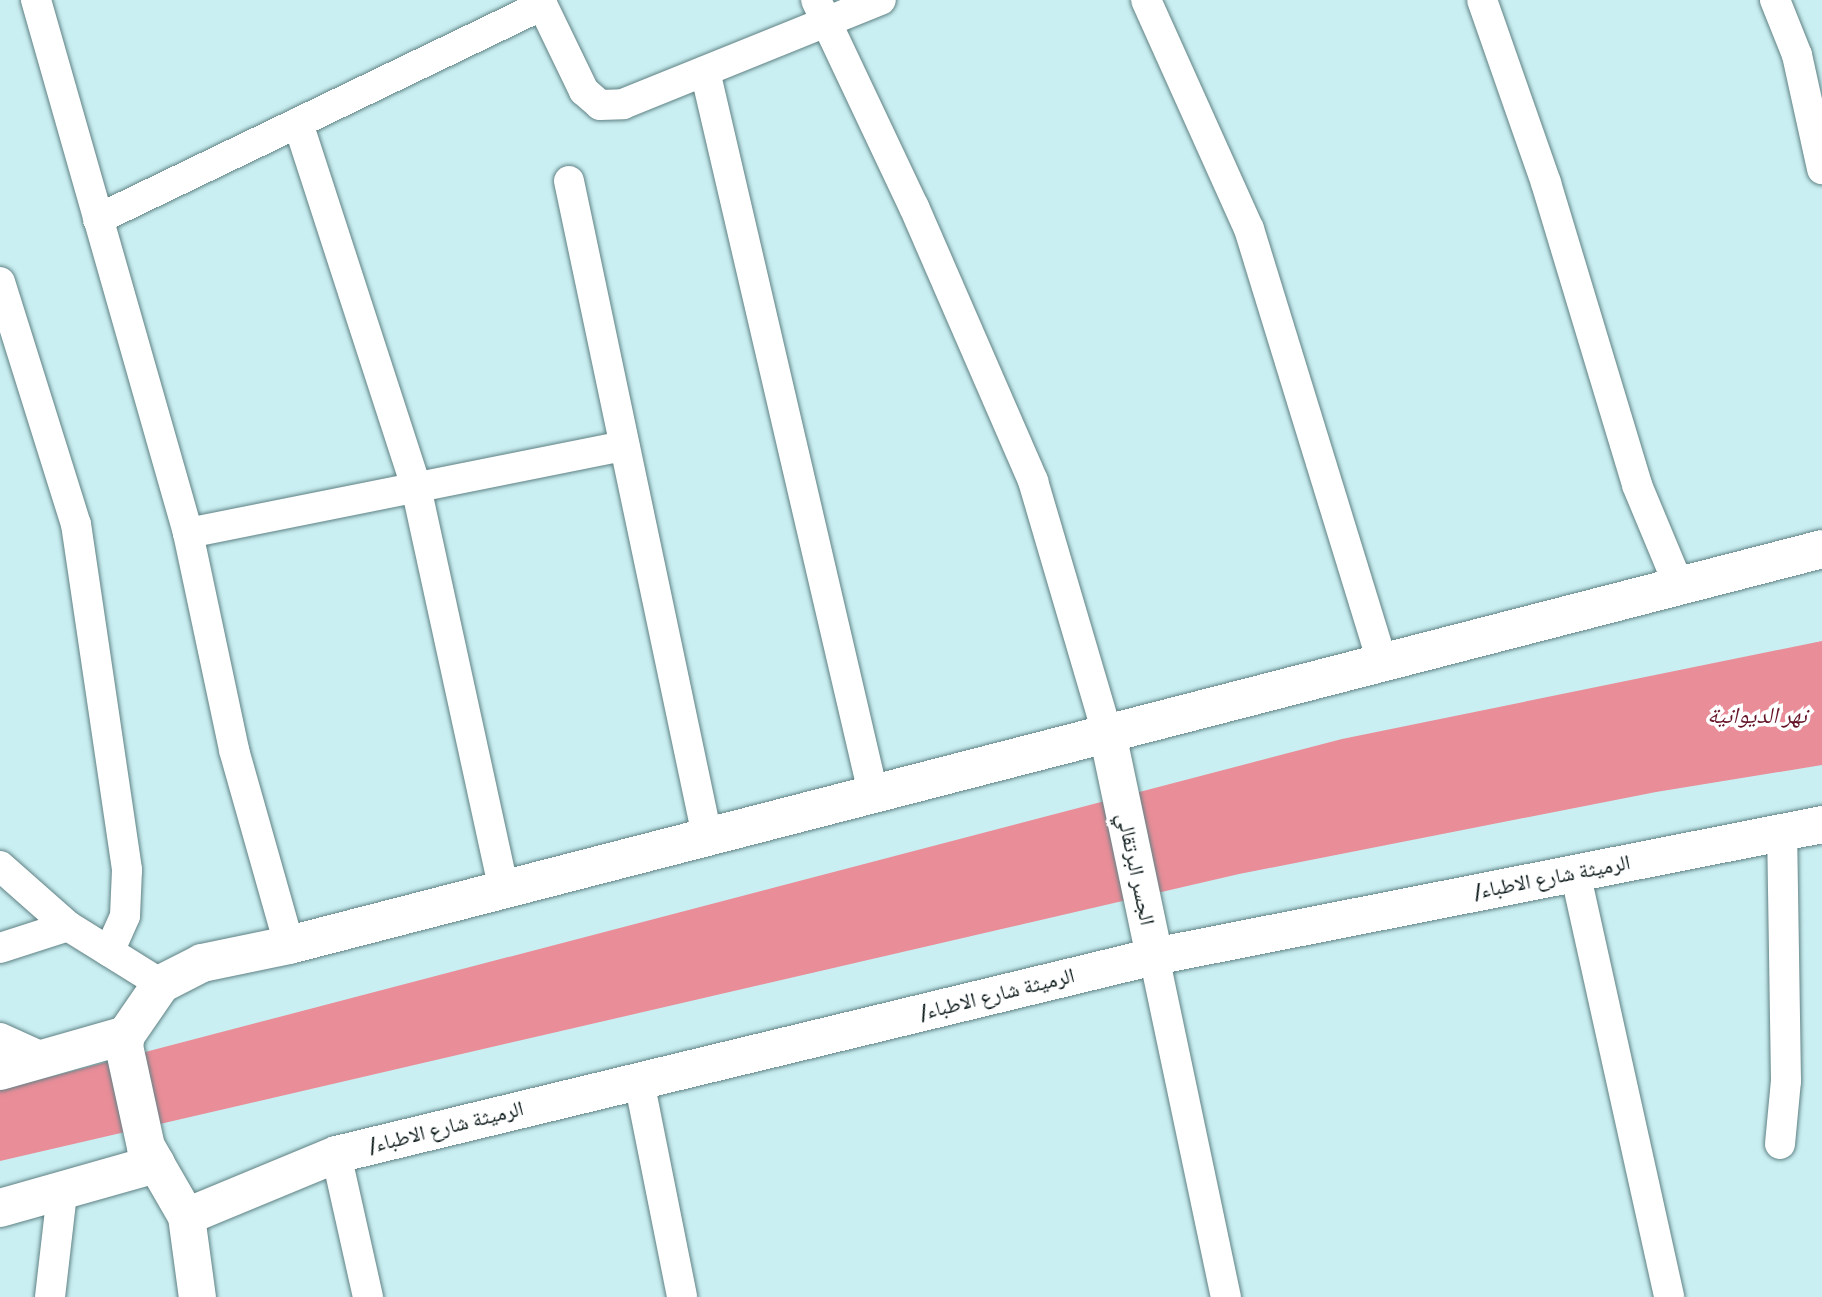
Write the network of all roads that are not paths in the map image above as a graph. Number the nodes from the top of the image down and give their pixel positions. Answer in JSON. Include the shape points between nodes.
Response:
{"nodes":[{"id":1,"x":36,"y":0,"type":"edge"},
{"id":2,"x":881,"y":0,"type":"edge"},
{"id":3,"x":1146,"y":0,"type":"edge"},
{"id":4,"x":1482,"y":0,"type":"edge"},
{"id":5,"x":1775,"y":0,"type":"edge"},
{"id":6,"x":541,"y":3,"type":"edge"},
{"id":7,"x":822,"y":11,"type":"edge"},
{"id":8,"x":705,"y":71,"type":"junction"},
{"id":9,"x":298,"y":123,"type":"junction"},
{"id":10,"x":1822,"y":169,"type":"edge"},
{"id":11,"x":569,"y":181,"type":"dead end"},
{"id":12,"x":98,"y":219,"type":"junction"},
{"id":13,"x":0,"y":282,"type":"edge"},
{"id":14,"x":625,"y":446,"type":"junction"},
{"id":15,"x":416,"y":487,"type":"junction"},
{"id":16,"x":188,"y":533,"type":"junction"},
{"id":17,"x":1822,"y":549,"type":"edge"},
{"id":18,"x":1822,"y":577,"type":"edge"},
{"id":19,"x":1679,"y":586,"type":"junction"},
{"id":20,"x":1591,"y":608,"type":"junction"},
{"id":21,"x":1382,"y":662,"type":"junction"},
{"id":22,"x":1107,"y":733,"type":"junction"},
{"id":23,"x":873,"y":793,"type":"junction"},
{"id":24,"x":1822,"y":824,"type":"edge"},
{"id":25,"x":1782,"y":832,"type":"junction"},
{"id":26,"x":707,"y":836,"type":"junction"},
{"id":27,"x":0,"y":866,"type":"edge"},
{"id":28,"x":1576,"y":872,"type":"junction"},
{"id":29,"x":504,"y":889,"type":"junction"},
{"id":30,"x":68,"y":926,"type":"junction"},
{"id":31,"x":289,"y":945,"type":"junction"},
{"id":32,"x":0,"y":948,"type":"edge"},
{"id":33,"x":110,"y":952,"type":"junction"},
{"id":34,"x":1154,"y":956,"type":"junction"},
{"id":35,"x":161,"y":985,"type":"junction"},
{"id":36,"x":0,"y":1038,"type":"edge"},
{"id":37,"x":125,"y":1041,"type":"junction"},
{"id":38,"x":48,"y":1060,"type":"junction"},
{"id":39,"x":0,"y":1071,"type":"edge"},
{"id":40,"x":639,"y":1080,"type":"junction"},
{"id":41,"x":1780,"y":1144,"type":"dead end"},
{"id":42,"x":336,"y":1154,"type":"junction"},
{"id":43,"x":151,"y":1155,"type":"junction"},
{"id":44,"x":62,"y":1193,"type":"junction"},
{"id":45,"x":0,"y":1208,"type":"edge"},
{"id":46,"x":186,"y":1216,"type":"junction"},
{"id":47,"x":50,"y":1297,"type":"edge"},
{"id":48,"x":197,"y":1297,"type":"edge"},
{"id":49,"x":368,"y":1297,"type":"edge"},
{"id":50,"x":682,"y":1297,"type":"edge"},
{"id":51,"x":1226,"y":1297,"type":"edge"},
{"id":52,"x":1669,"y":1297,"type":"edge"}],
"edges":[{"from":1,"to":12,"type":"street"},
{"from":2,"to":7,"type":"street"},
{"from":3,"to":21,"type":"street","via":[[1248,229]]},
{"from":4,"to":19,"type":"street","via":[[1546,183],[1637,485]]},
{"from":5,"to":10,"type":"street","via":[[1797,55]]},
{"from":6,"to":8,"type":"street","via":[[584,91],[600,105],[623,104]]},
{"from":6,"to":9,"type":"street"},
{"from":7,"to":8,"type":"street"},
{"from":7,"to":22,"type":"street","via":[[956,299],[1033,481]]},
{"from":8,"to":23,"type":"street"},
{"from":9,"to":12,"type":"street"},
{"from":9,"to":15,"type":"street"},
{"from":11,"to":14,"type":"street"},
{"from":12,"to":16,"type":"street"},
{"from":13,"to":33,"type":"street","via":[[76,524],[127,870],[125,916]]},
{"from":14,"to":15,"type":"street"},
{"from":14,"to":26,"type":"street"},
{"from":15,"to":16,"type":"street"},
{"from":15,"to":29,"type":"street"},
{"from":16,"to":31,"type":"street","via":[[234,750]]},
{"from":17,"to":19,"type":"main road"},
{"from":18,"to":20,"type":"main road"},
{"from":19,"to":20,"type":"main road"},
{"from":20,"to":21,"type":"main road"},
{"from":21,"to":22,"type":"main road"},
{"from":22,"to":23,"type":"main road"},
{"from":22,"to":34,"type":"street","name":"الجسر البرتقالي"},
{"from":23,"to":26,"type":"main road"},
{"from":24,"to":25,"type":"street","name":"/الرميثة شارع الاطباء"},
{"from":25,"to":28,"type":"street","name":"/الرميثة شارع الاطباء"},
{"from":25,"to":41,"type":"street","via":[[1786,1081]]},
{"from":26,"to":29,"type":"main road"},
{"from":27,"to":30,"type":"street"},
{"from":28,"to":34,"type":"street","name":"/الرميثة شارع الاطباء"},
{"from":28,"to":52,"type":"street"},
{"from":29,"to":31,"type":"main road"},
{"from":30,"to":32,"type":"street"},
{"from":30,"to":33,"type":"street"},
{"from":31,"to":35,"type":"main road","via":[[202,964]]},
{"from":33,"to":35,"type":"street"},
{"from":34,"to":40,"type":"street","name":"/الرميثة شارع الاطباء"},
{"from":34,"to":51,"type":"street"},
{"from":35,"to":37,"type":"main road"},
{"from":36,"to":38,"type":"street"},
{"from":37,"to":38,"type":"main road"},
{"from":37,"to":43,"type":"main road"},
{"from":38,"to":39,"type":"main road"},
{"from":40,"to":42,"type":"street","name":"/الرميثة شارع الاطباء"},
{"from":40,"to":50,"type":"street"},
{"from":42,"to":46,"type":"street","name":"/الرميثة شارع الاطباء"},
{"from":42,"to":49,"type":"street"},
{"from":43,"to":44,"type":"main road"},
{"from":43,"to":46,"type":"street"},
{"from":44,"to":45,"type":"main road"},
{"from":44,"to":47,"type":"street"},
{"from":46,"to":48,"type":"street"}]}
